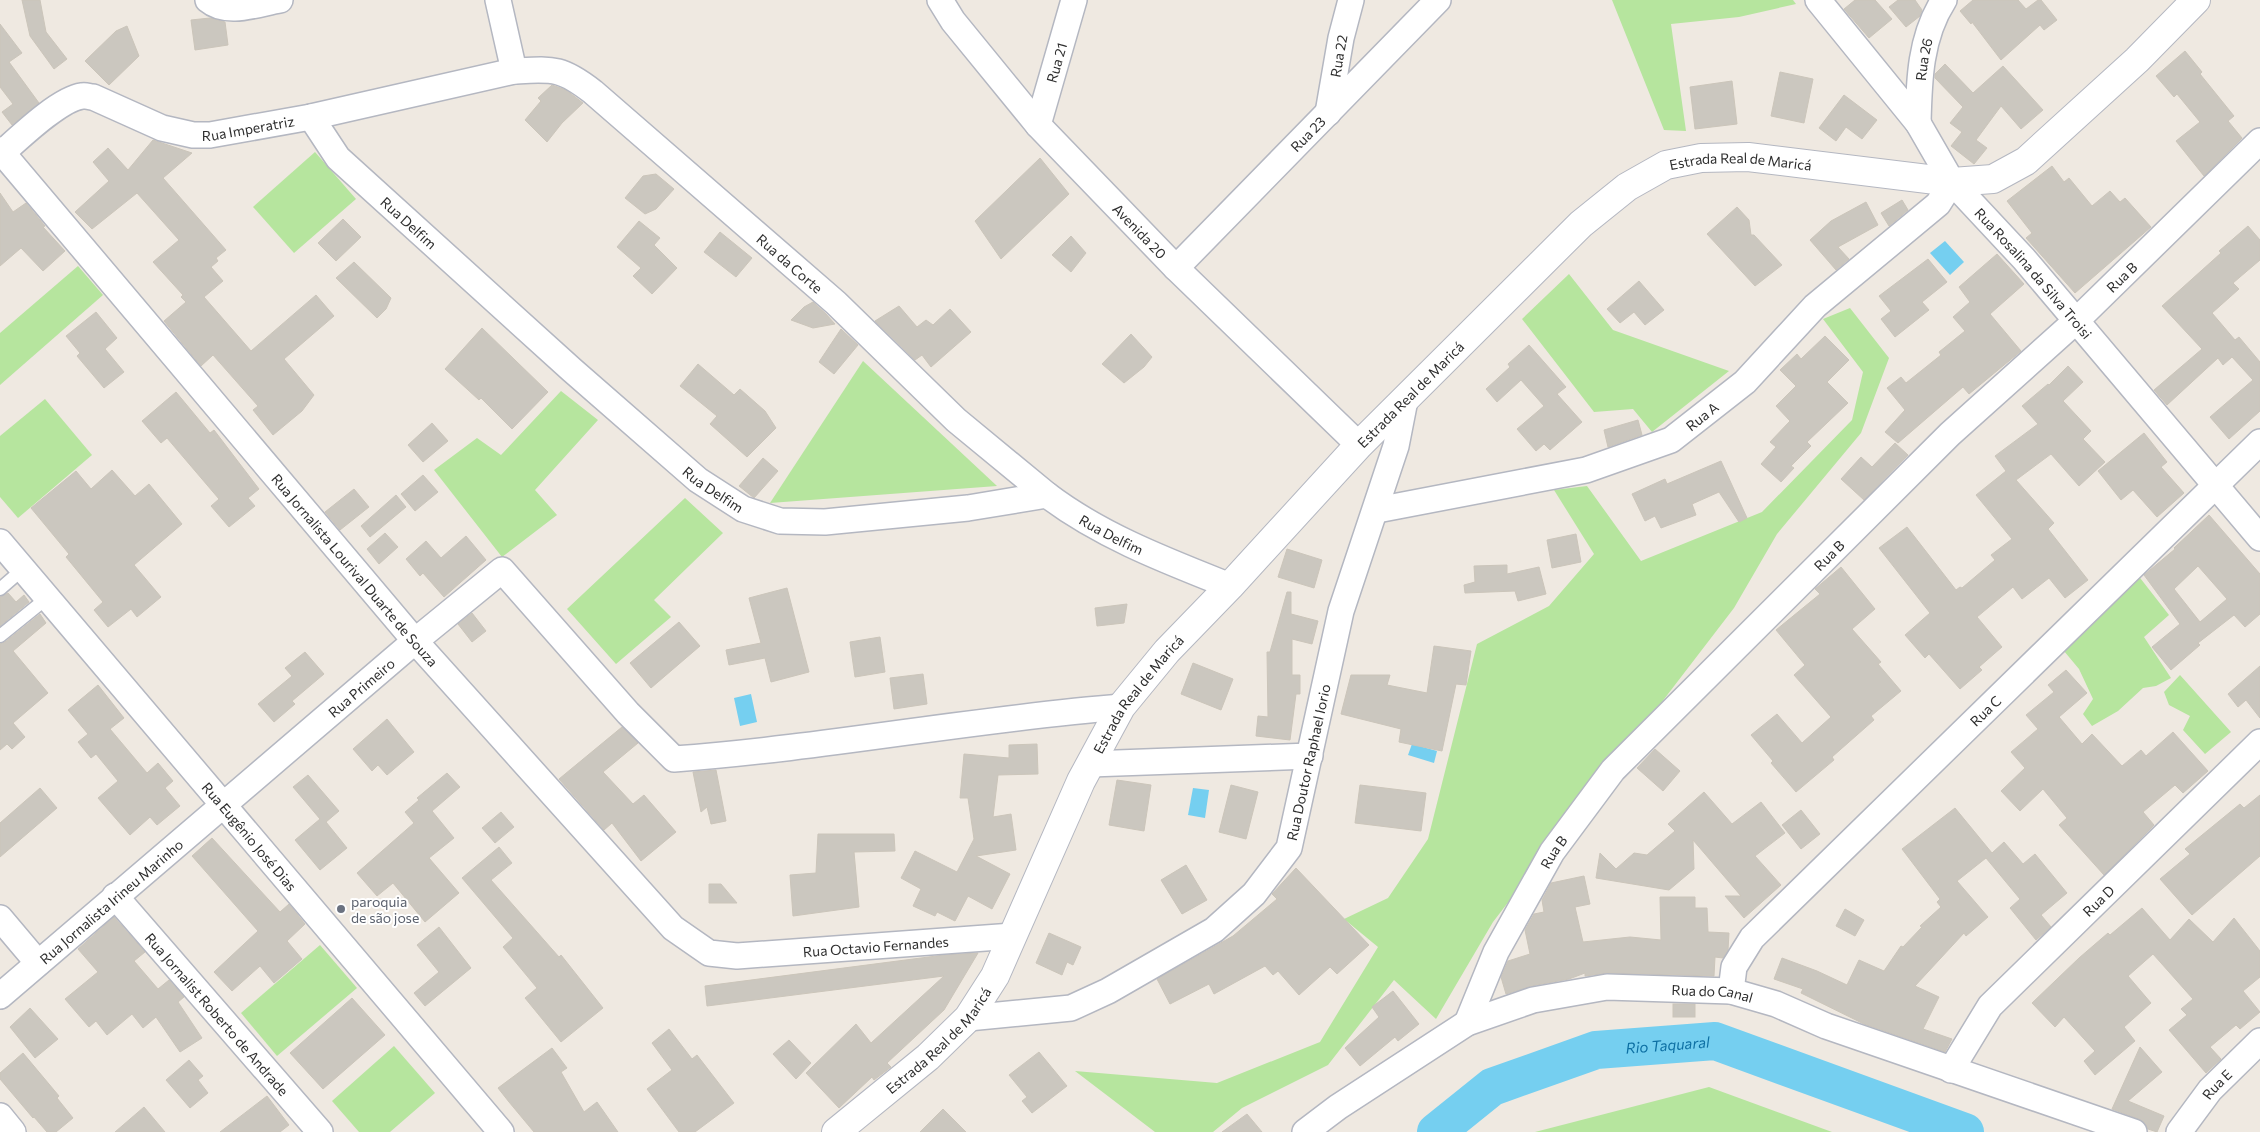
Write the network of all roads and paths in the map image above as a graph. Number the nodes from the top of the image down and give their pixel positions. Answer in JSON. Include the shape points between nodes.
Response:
{"nodes":[{"id":1,"x":208,"y":0,"type":"edge"},
{"id":2,"x":280,"y":0,"type":"edge"},
{"id":3,"x":498,"y":0,"type":"edge"},
{"id":4,"x":940,"y":0,"type":"edge"},
{"id":5,"x":1074,"y":0,"type":"edge"},
{"id":6,"x":1351,"y":0,"type":"edge"},
{"id":7,"x":1438,"y":0,"type":"edge"},
{"id":8,"x":1818,"y":0,"type":"edge"},
{"id":9,"x":1944,"y":0,"type":"edge"},
{"id":10,"x":2196,"y":0,"type":"edge"},
{"id":11,"x":514,"y":71,"type":"junction"},
{"id":12,"x":1328,"y":113,"type":"junction"},
{"id":13,"x":311,"y":117,"type":"junction"},
{"id":14,"x":1918,"y":123,"type":"junction"},
{"id":15,"x":1038,"y":125,"type":"junction"},
{"id":16,"x":2260,"y":141,"type":"edge"},
{"id":17,"x":1,"y":153,"type":"edge"},
{"id":18,"x":1952,"y":182,"type":"junction"},
{"id":19,"x":1176,"y":268,"type":"junction"},
{"id":20,"x":2077,"y":320,"type":"junction"},
{"id":21,"x":1406,"y":400,"type":"junction"},
{"id":22,"x":2260,"y":442,"type":"edge"},
{"id":23,"x":1359,"y":445,"type":"junction"},
{"id":24,"x":2214,"y":486,"type":"junction"},
{"id":25,"x":1047,"y":495,"type":"junction"},
{"id":26,"x":1376,"y":510,"type":"junction"},
{"id":27,"x":2260,"y":538,"type":"edge"},
{"id":28,"x":0,"y":542,"type":"edge"},
{"id":29,"x":23,"y":569,"type":"junction"},
{"id":30,"x":1230,"y":586,"type":"junction"},
{"id":31,"x":0,"y":589,"type":"edge"},
{"id":32,"x":47,"y":598,"type":"junction"},
{"id":33,"x":0,"y":636,"type":"edge"},
{"id":34,"x":415,"y":641,"type":"junction"},
{"id":35,"x":1121,"y":707,"type":"junction"},
{"id":36,"x":2260,"y":742,"type":"edge"},
{"id":37,"x":1310,"y":756,"type":"junction"},
{"id":38,"x":1090,"y":764,"type":"junction"},
{"id":39,"x":222,"y":806,"type":"junction"},
{"id":40,"x":115,"y":896,"type":"junction"},
{"id":41,"x":0,"y":918,"type":"edge"},
{"id":42,"x":1014,"y":936,"type":"junction"},
{"id":43,"x":737,"y":956,"type":"joint"},
{"id":44,"x":38,"y":963,"type":"junction"},
{"id":45,"x":1731,"y":991,"type":"junction"},
{"id":46,"x":0,"y":996,"type":"edge"},
{"id":47,"x":968,"y":1018,"type":"junction"},
{"id":48,"x":1466,"y":1023,"type":"junction"},
{"id":49,"x":2260,"y":1041,"type":"edge"},
{"id":50,"x":1951,"y":1070,"type":"junction"},
{"id":51,"x":0,"y":1116,"type":"edge"},
{"id":52,"x":13,"y":1132,"type":"edge"},
{"id":53,"x":320,"y":1132,"type":"edge"},
{"id":54,"x":501,"y":1132,"type":"edge"},
{"id":55,"x":836,"y":1132,"type":"edge"},
{"id":56,"x":1305,"y":1132,"type":"edge"},
{"id":57,"x":2134,"y":1132,"type":"edge"},
{"id":58,"x":2179,"y":1132,"type":"edge"}],
"edges":[{"from":1,"to":2,"type":"street","via":[[219,8]]},
{"from":3,"to":11,"type":"street"},
{"from":4,"to":15,"type":"street","name":"Avenida 20","via":[[953,22]]},
{"from":5,"to":15,"type":"street","name":"Rua 21"},
{"from":6,"to":12,"type":"street","name":"Rua 22"},
{"from":7,"to":12,"type":"street","name":"Rua 23"},
{"from":8,"to":14,"type":"street","name":"Rua Rosalina da Silva Troisi"},
{"from":9,"to":14,"type":"street","name":"Rua 26","via":[[1932,18],[1923,51]]},
{"from":10,"to":18,"type":"main road","name":"Estrada Real de Maricá","via":[[2137,60],[2026,161],[1993,179]]},
{"from":11,"to":13,"type":"street","name":"Rua Imperatriz"},
{"from":11,"to":25,"type":"street","name":"Rua da Corte","via":[[543,70],[568,74],[593,92],[836,303],[956,420]]},
{"from":12,"to":19,"type":"street","name":"Rua 23"},
{"from":13,"to":17,"type":"street","name":"Rua Imperatriz","via":[[225,133],[193,135],[145,122],[93,97],[83,96],[69,100],[53,111]]},
{"from":13,"to":25,"type":"street","name":"Rua Delfim","via":[[338,158],[698,480],[743,510],[780,521],[825,522],[968,508]]},
{"from":14,"to":18,"type":"street","name":"Rua Rosalina da Silva Troisi"},
{"from":15,"to":19,"type":"street","name":"Avenida 20"},
{"from":16,"to":20,"type":"street","name":"Rua B"},
{"from":17,"to":34,"type":"street","name":"Rua Jornalista Lourival Duarte de Souza"},
{"from":18,"to":20,"type":"street","name":"Rua Rosalina da Silva Troisi"},
{"from":18,"to":21,"type":"main road","name":"Estrada Real de Maricá","via":[[1748,157],[1701,158],[1666,165],[1627,187],[1581,224]]},
{"from":18,"to":26,"type":"street","name":"Rua A","via":[[1938,204],[1815,306],[1745,382],[1671,440],[1586,470]]},
{"from":19,"to":23,"type":"street","name":"Avenida 20"},
{"from":20,"to":24,"type":"street","name":"Rua Rosalina da Silva Troisi"},
{"from":20,"to":48,"type":"street","name":"Rua B","via":[[1950,434],[1613,770],[1552,852],[1496,952]]},
{"from":21,"to":23,"type":"main road","name":"Estrada Real de Maricá"},
{"from":21,"to":26,"type":"street","name":"Rua Doutor Raphael Iorio"},
{"from":22,"to":24,"type":"street","name":"Rua C"},
{"from":23,"to":30,"type":"main road","name":"Estrada Real de Maricá"},
{"from":24,"to":27,"type":"street","name":"Rua Rosalina da Silva Troisi"},
{"from":24,"to":45,"type":"street","name":"Rua C","via":[[1752,938],[1734,967]]},
{"from":25,"to":30,"type":"street","name":"Rua Delfim","via":[[1073,515],[1164,560]]},
{"from":26,"to":37,"type":"street","name":"Rua Doutor Raphael Iorio","via":[[1341,611]]},
{"from":28,"to":29,"type":"street","name":"Rua Eugênio José Dias"},
{"from":29,"to":31,"type":"lane"},
{"from":29,"to":32,"type":"street","name":"Rua Eugênio José Dias"},
{"from":30,"to":35,"type":"main road","name":"Estrada Real de Maricá","via":[[1167,651]]},
{"from":32,"to":33,"type":"lane"},
{"from":32,"to":39,"type":"street","name":"Rua Eugênio José Dias"},
{"from":34,"to":35,"type":"street","name":"Rua Primeiro","via":[[502,570],[628,713],[674,759]]},
{"from":34,"to":39,"type":"street","name":"Rua Primeiro"},
{"from":34,"to":43,"type":"street","name":"Rua Jornalista Lourival Duarte de Souza","via":[[673,928],[709,953]]},
{"from":35,"to":38,"type":"main road","name":"Estrada Real de Maricá"},
{"from":36,"to":50,"type":"street","name":"Rua D","via":[[1990,1006]]},
{"from":37,"to":38,"type":"street"},
{"from":37,"to":47,"type":"street","name":"Rua Doutor Raphael Iorio","via":[[1289,848],[1254,894],[1214,930],[1108,991],[1071,1008]]},
{"from":38,"to":42,"type":"main road","name":"Estrada Real de Maricá"},
{"from":39,"to":40,"type":"street","name":"Rua Jornalista Irineu Marinho"},
{"from":39,"to":54,"type":"street","name":"Rua Eugênio José Dias"},
{"from":40,"to":44,"type":"street","name":"Rua Jornalista Irineu Marinho"},
{"from":40,"to":53,"type":"street","name":"Rua Jornalist Roberto de Andrade"},
{"from":41,"to":44,"type":"street"},
{"from":42,"to":43,"type":"street","name":"Rua Octavio Fernandes"},
{"from":42,"to":47,"type":"main road","name":"Estrada Real de Maricá"},
{"from":44,"to":46,"type":"street","name":"Rua Jornalista Irineu Marinho"},
{"from":45,"to":48,"type":"street","name":"Rua do Canal","via":[[1607,987],[1533,1000]]},
{"from":45,"to":50,"type":"street","name":"Rua do Canal","via":[[1776,1004],[1826,1026]]},
{"from":47,"to":55,"type":"main road","name":"Estrada Real de Maricá","via":[[928,1057]]},
{"from":48,"to":56,"type":"street","name":"Rua do Canal"},
{"from":49,"to":58,"type":"street","name":"Rua E","via":[[2210,1090]]},
{"from":50,"to":57,"type":"street","name":"Rua do Canal"},
{"from":51,"to":52,"type":"street"}]}
